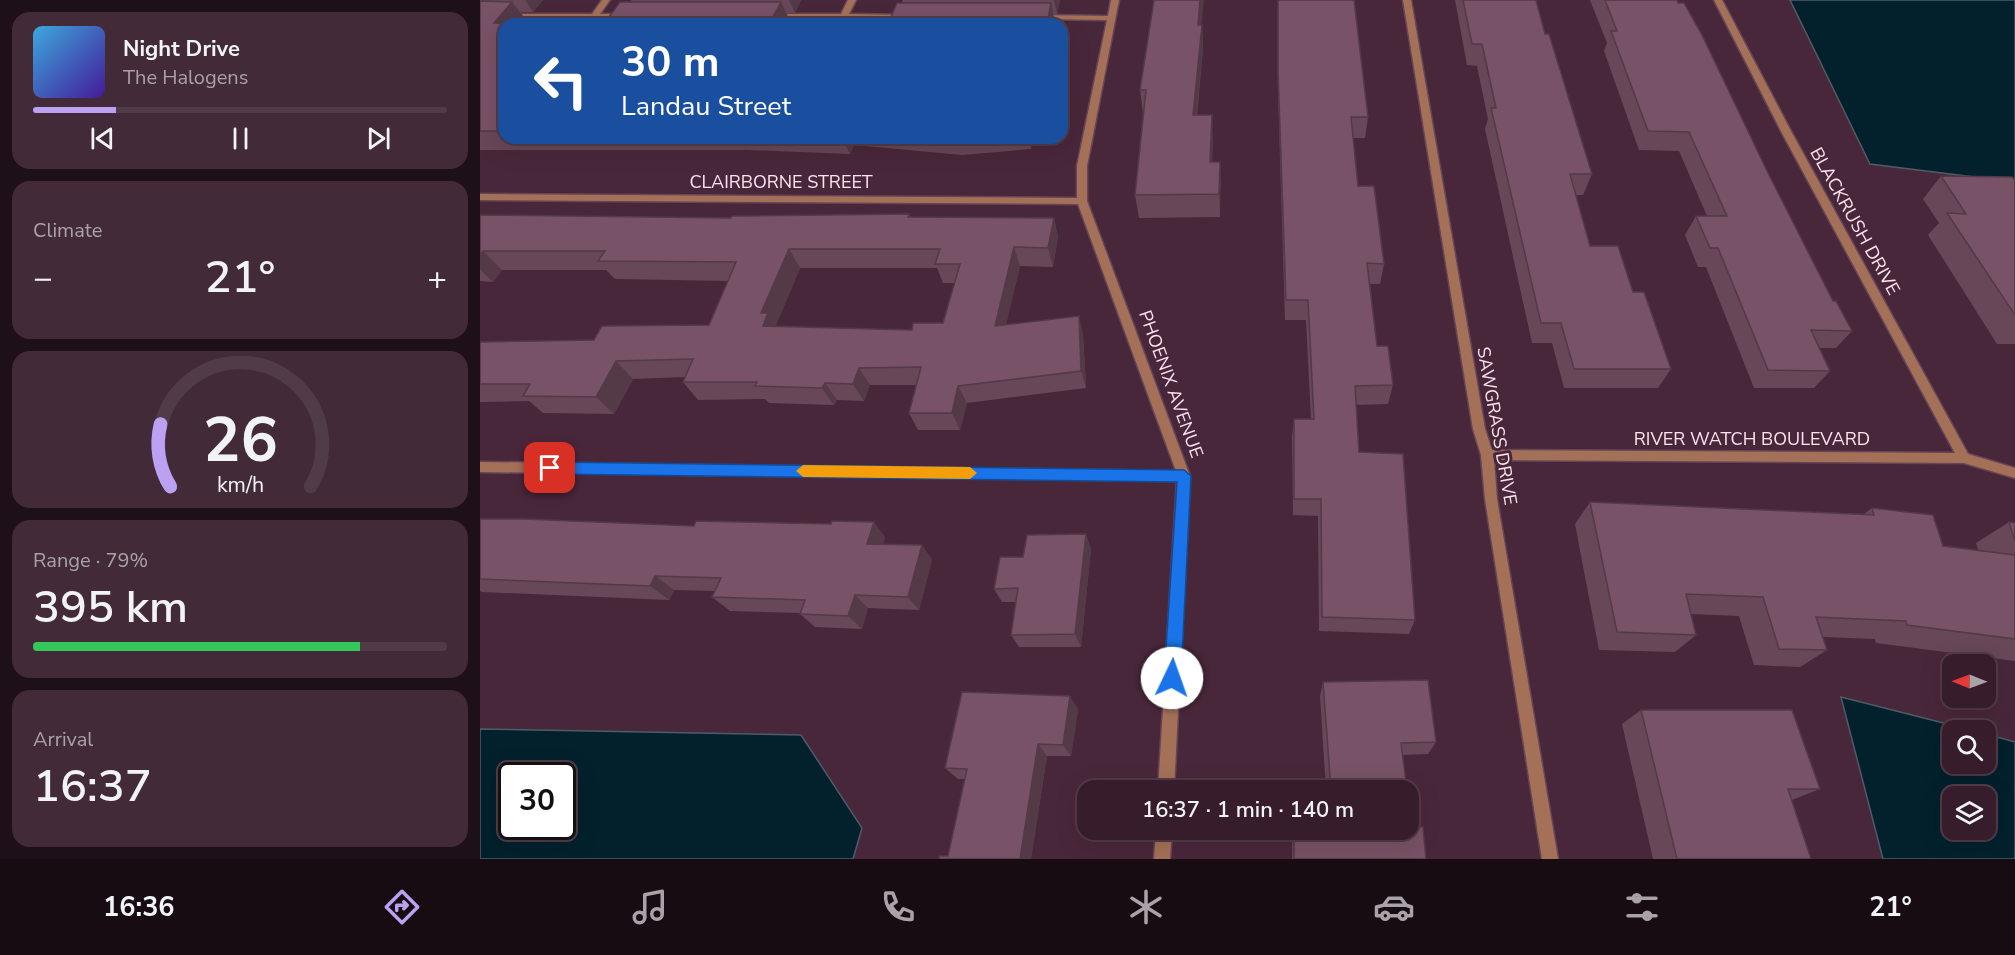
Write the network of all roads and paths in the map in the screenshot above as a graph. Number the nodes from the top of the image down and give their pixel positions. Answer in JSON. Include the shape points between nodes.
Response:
{"nodes":[{"id":1,"x":606,"y":0,"type":"edge"},
{"id":2,"x":852,"y":0,"type":"edge"},
{"id":3,"x":1115,"y":0,"type":"edge"},
{"id":4,"x":1407,"y":0,"type":"edge"},
{"id":5,"x":1718,"y":0,"type":"edge"},
{"id":6,"x":480,"y":16,"type":"edge"},
{"id":7,"x":594,"y":16,"type":"junction"},
{"id":8,"x":630,"y":16,"type":"edge"},
{"id":9,"x":761,"y":16,"type":"edge"},
{"id":10,"x":844,"y":17,"type":"junction"},
{"id":11,"x":914,"y":17,"type":"edge"},
{"id":12,"x":1030,"y":17,"type":"edge"},
{"id":13,"x":1112,"y":18,"type":"junction"},
{"id":14,"x":480,"y":197,"type":"edge"},
{"id":15,"x":1082,"y":201,"type":"junction"},
{"id":16,"x":1487,"y":455,"type":"junction"},
{"id":17,"x":1964,"y":458,"type":"junction"},
{"id":18,"x":480,"y":467,"type":"edge"},
{"id":19,"x":2015,"y":473,"type":"edge"},
{"id":20,"x":1184,"y":476,"type":"junction"},
{"id":21,"x":1167,"y":780,"type":"edge"},
{"id":22,"x":1163,"y":840,"type":"edge"},
{"id":23,"x":1162,"y":859,"type":"edge"},
{"id":24,"x":1550,"y":859,"type":"edge"}],
"edges":[{"from":1,"to":7,"type":"street"},
{"from":2,"to":10,"type":"street"},
{"from":3,"to":13,"type":"street","name":"PHOENIX AVENUE"},
{"from":4,"to":16,"type":"street","name":"SAWGRASS DRIVE","via":[[1479,429]]},
{"from":5,"to":17,"type":"street","name":"BLACKRUSH DRIVE"},
{"from":6,"to":7,"type":"street"},
{"from":7,"to":8,"type":"street"},
{"from":9,"to":10,"type":"street"},
{"from":10,"to":11,"type":"street"},
{"from":12,"to":13,"type":"street"},
{"from":13,"to":15,"type":"street","name":"PHOENIX AVENUE","via":[[1082,166]]},
{"from":14,"to":15,"type":"street","name":"CLAIRBORNE STREET"},
{"from":15,"to":20,"type":"street","name":"PHOENIX AVENUE"},
{"from":16,"to":17,"type":"street","name":"RIVER WATCH BOULEVARD"},
{"from":16,"to":24,"type":"street","name":"SAWGRASS DRIVE"},
{"from":17,"to":19,"type":"street","name":"RIVER WATCH BOULEVARD"},
{"from":18,"to":20,"type":"street"},
{"from":20,"to":21,"type":"street","name":"PHOENIX AVENUE"},
{"from":22,"to":23,"type":"street"}]}
